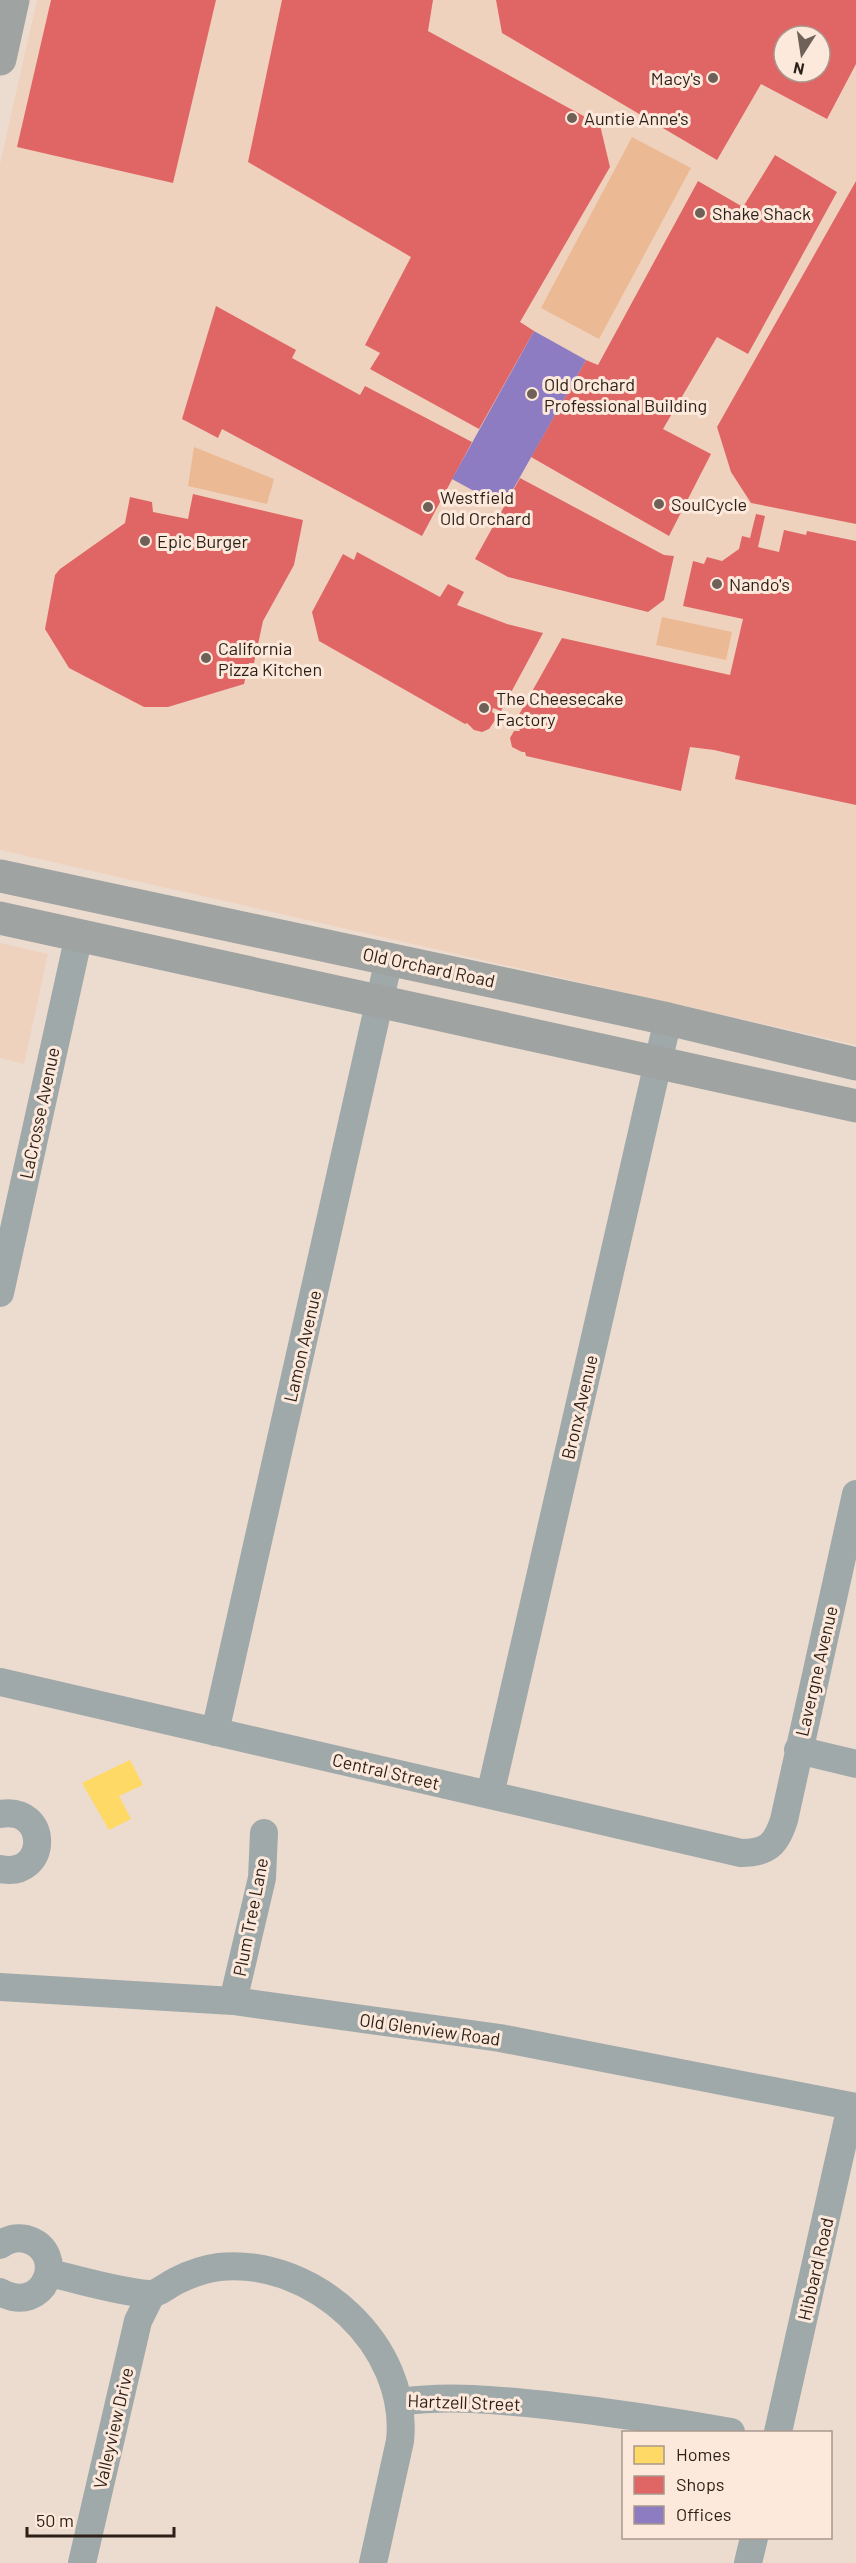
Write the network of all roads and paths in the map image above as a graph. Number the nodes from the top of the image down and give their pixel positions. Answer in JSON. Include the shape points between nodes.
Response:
{"nodes":[{"id":1,"x":14,"y":0,"type":"edge"},
{"id":2,"x":0,"y":59,"type":"edge"},
{"id":3,"x":0,"y":876,"type":"edge"},
{"id":4,"x":0,"y":918,"type":"edge"},
{"id":5,"x":79,"y":935,"type":"junction"},
{"id":6,"x":389,"y":959,"type":"junction"},
{"id":7,"x":380,"y":1001,"type":"junction"},
{"id":8,"x":668,"y":1019,"type":"junction"},
{"id":9,"x":658,"y":1061,"type":"junction"},
{"id":10,"x":856,"y":1064,"type":"edge"},
{"id":11,"x":856,"y":1106,"type":"edge"},
{"id":12,"x":0,"y":1293,"type":"edge"},
{"id":13,"x":856,"y":1494,"type":"edge"},
{"id":14,"x":0,"y":1682,"type":"edge"},
{"id":15,"x":215,"y":1732,"type":"junction"},
{"id":16,"x":798,"y":1750,"type":"junction"},
{"id":17,"x":856,"y":1764,"type":"edge"},
{"id":18,"x":490,"y":1795,"type":"junction"},
{"id":19,"x":0,"y":1814,"type":"edge"},
{"id":20,"x":264,"y":1833,"type":"dead end"},
{"id":21,"x":771,"y":1846,"type":"joint"},
{"id":22,"x":1,"y":1873,"type":"edge"},
{"id":23,"x":0,"y":1987,"type":"edge"},
{"id":24,"x":233,"y":2001,"type":"junction"},
{"id":25,"x":854,"y":2106,"type":"edge"},
{"id":26,"x":0,"y":2245,"type":"edge"},
{"id":27,"x":49,"y":2273,"type":"junction"},
{"id":28,"x":0,"y":2292,"type":"edge"},
{"id":29,"x":151,"y":2295,"type":"junction"},
{"id":30,"x":400,"y":2402,"type":"junction"},
{"id":31,"x":720,"y":2431,"type":"edge"},
{"id":32,"x":778,"y":2431,"type":"edge"},
{"id":33,"x":754,"y":2539,"type":"edge"},
{"id":34,"x":82,"y":2563,"type":"edge"},
{"id":35,"x":373,"y":2563,"type":"edge"},
{"id":36,"x":748,"y":2563,"type":"edge"}],
"edges":[{"from":1,"to":2,"type":"main road"},
{"from":3,"to":6,"type":"main road","name":"Old Orchard Road"},
{"from":4,"to":5,"type":"main road"},
{"from":5,"to":7,"type":"main road"},
{"from":5,"to":12,"type":"street","name":"LaCrosse Avenue"},
{"from":6,"to":7,"type":"street","name":"Lamon Avenue"},
{"from":6,"to":8,"type":"main road","name":"Old Orchard Road"},
{"from":7,"to":9,"type":"main road"},
{"from":7,"to":15,"type":"street","name":"Lamon Avenue"},
{"from":8,"to":9,"type":"street","name":"Bronx Avenue"},
{"from":8,"to":10,"type":"main road","name":"Old Orchard Road"},
{"from":9,"to":11,"type":"main road"},
{"from":9,"to":18,"type":"street","name":"Bronx Avenue"},
{"from":13,"to":16,"type":"street","name":"Lavergne Avenue"},
{"from":14,"to":15,"type":"street","name":"Central Street"},
{"from":15,"to":18,"type":"street","name":"Central Street"},
{"from":16,"to":17,"type":"street"},
{"from":16,"to":21,"type":"street","name":"Lavergne Avenue","via":[[780,1835]]},
{"from":18,"to":21,"type":"street","name":"Central Street","via":[[741,1853],[758,1853]]},
{"from":19,"to":22,"type":"street","via":[[26,1818],[33,1826],[38,1845],[21,1868]]},
{"from":20,"to":24,"type":"street","name":"Plum Tree Lane","via":[[262,1878]]},
{"from":23,"to":24,"type":"street","name":"Old Glenview Road"},
{"from":24,"to":25,"type":"street","name":"Old Glenview Road","via":[[500,2038]]},
{"from":25,"to":32,"type":"street","name":"Hibbard Road"},
{"from":26,"to":27,"type":"street","via":[[14,2238],[33,2241],[46,2255]]},
{"from":27,"to":28,"type":"street","via":[[45,2283],[30,2297],[20,2299]]},
{"from":27,"to":29,"type":"street"},
{"from":29,"to":30,"type":"street","name":"Hartzell Street","via":[[195,2272],[220,2267],[275,2272],[303,2282],[329,2297],[365,2331],[380,2353]]},
{"from":29,"to":34,"type":"street","name":"Valleyview Drive","via":[[138,2321]]},
{"from":30,"to":31,"type":"street","name":"Hartzell Street","via":[[430,2398],[506,2401],[657,2419]]},
{"from":30,"to":35,"type":"street","via":[[400,2441]]},
{"from":33,"to":36,"type":"street"}]}
